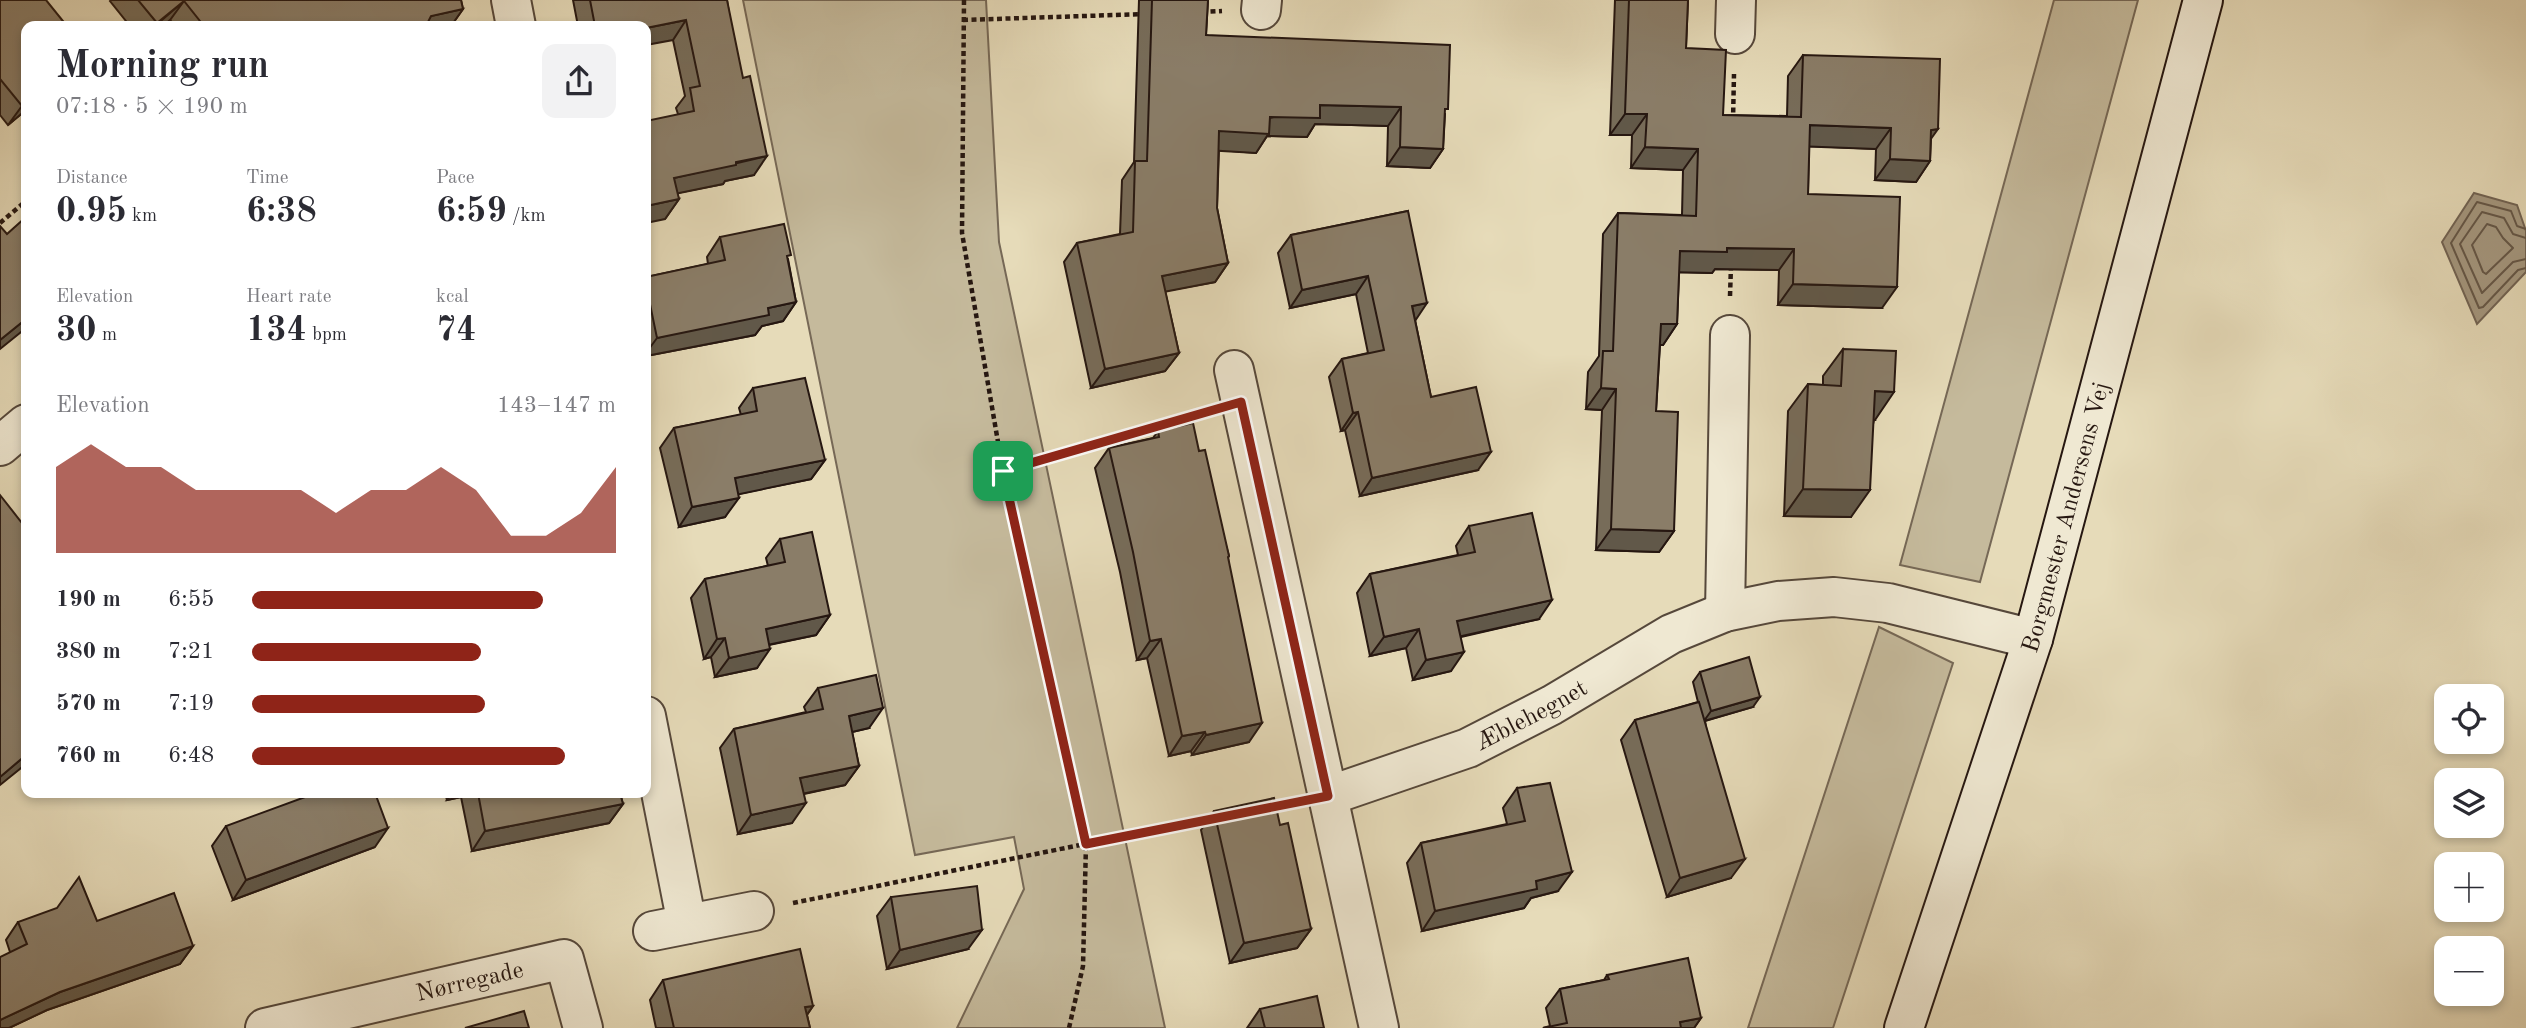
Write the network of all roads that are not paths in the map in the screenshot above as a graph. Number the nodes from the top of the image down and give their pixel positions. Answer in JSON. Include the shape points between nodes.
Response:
{"nodes":[{"id":1,"x":511,"y":0,"type":"edge"},
{"id":2,"x":2203,"y":0,"type":"edge"},
{"id":3,"x":515,"y":21,"type":"edge"},
{"id":4,"x":1730,"y":335,"type":"road end"},
{"id":5,"x":1238,"y":386,"type":"road end"},
{"id":6,"x":21,"y":428,"type":"edge"},
{"id":7,"x":0,"y":446,"type":"edge"},
{"id":8,"x":1725,"y":612,"type":"junction"},
{"id":9,"x":2033,"y":639,"type":"junction"},
{"id":10,"x":651,"y":760,"type":"edge"},
{"id":11,"x":1328,"y":796,"type":"junction"},
{"id":12,"x":754,"y":911,"type":"road end"},
{"id":13,"x":265,"y":1028,"type":"edge"},
{"id":14,"x":583,"y":1028,"type":"edge"},
{"id":15,"x":1379,"y":1028,"type":"edge"},
{"id":16,"x":1904,"y":1028,"type":"edge"}],
"edges":[{"from":1,"to":3,"type":"street"},
{"from":2,"to":9,"type":"street","name":"Borgmester Andersens Vej"},
{"from":4,"to":8,"type":"street"},
{"from":5,"to":11,"type":"street"},
{"from":6,"to":7,"type":"street"},
{"from":8,"to":9,"type":"street","name":"Æblehegnet","via":[[1778,601],[1833,597],[1888,603]]},
{"from":8,"to":11,"type":"street","name":"Æblehegnet","via":[[1671,634],[1552,705],[1468,748]]},
{"from":9,"to":16,"type":"street","name":"Borgmester Andersens Vej"},
{"from":10,"to":12,"type":"street","via":[[670,927]]},
{"from":11,"to":15,"type":"street"},
{"from":13,"to":14,"type":"street","name":"Nørregade","via":[[564,959]]}]}
